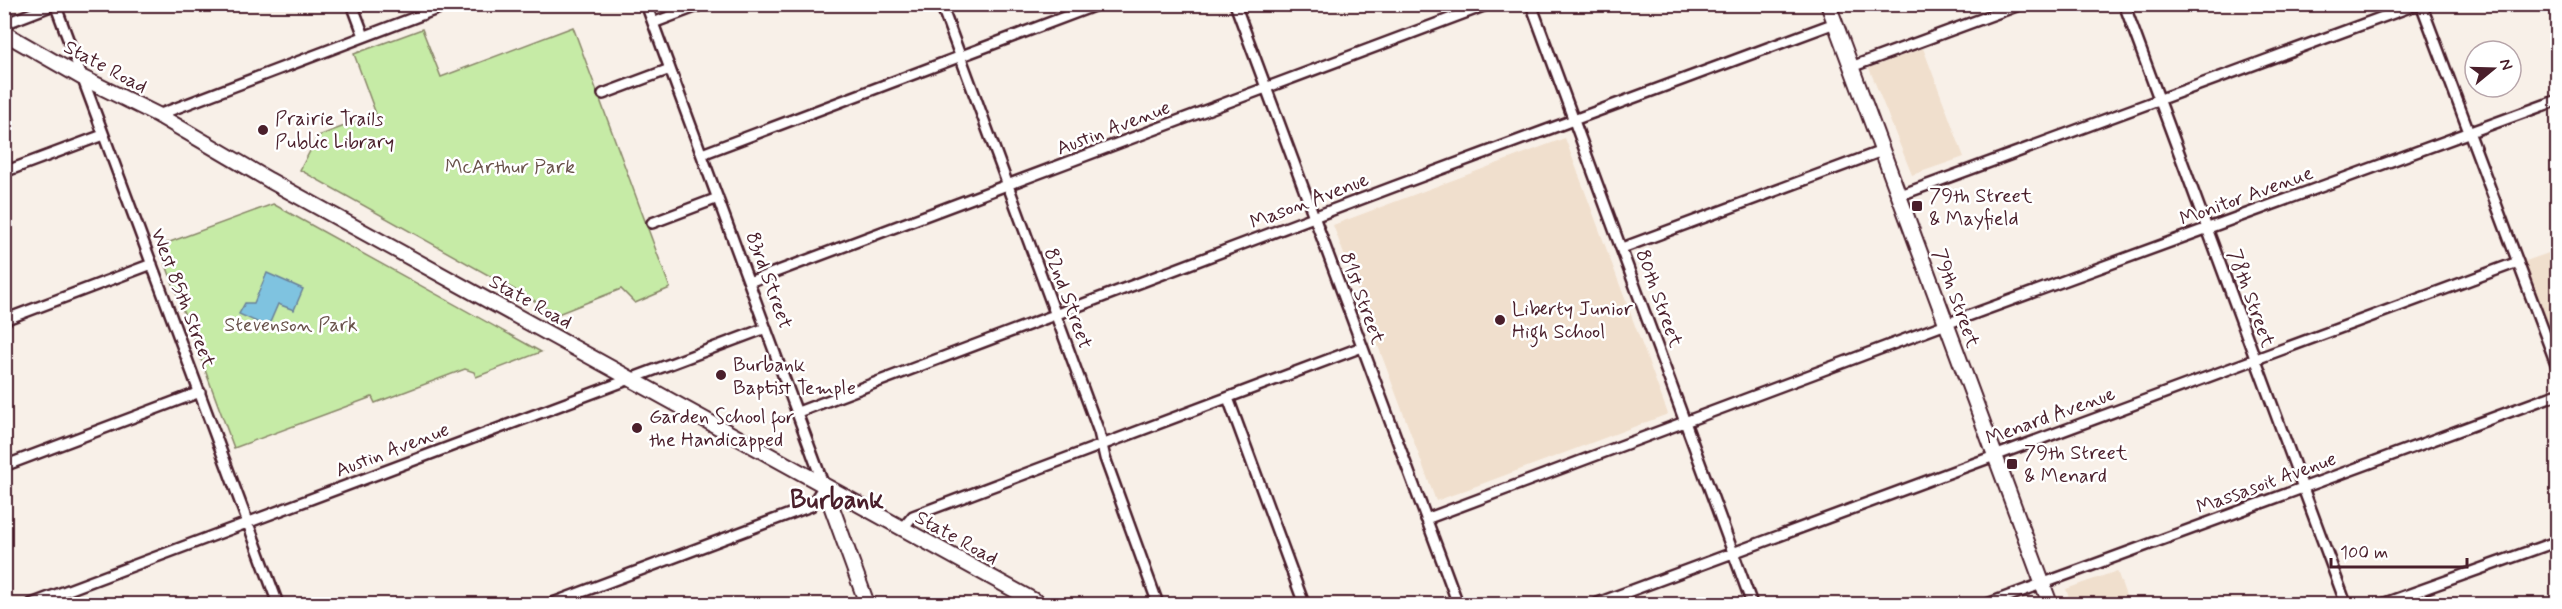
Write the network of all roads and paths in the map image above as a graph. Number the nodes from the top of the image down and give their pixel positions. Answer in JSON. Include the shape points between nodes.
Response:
{"nodes":[{"id":1,"x":352,"y":4,"type":"edge"},
{"id":2,"x":450,"y":4,"type":"edge"},
{"id":3,"x":646,"y":4,"type":"edge"},
{"id":4,"x":703,"y":4,"type":"edge"},
{"id":5,"x":941,"y":4,"type":"edge"},
{"id":6,"x":1099,"y":4,"type":"edge"},
{"id":7,"x":1235,"y":4,"type":"edge"},
{"id":8,"x":1490,"y":4,"type":"edge"},
{"id":9,"x":1531,"y":4,"type":"edge"},
{"id":10,"x":1827,"y":4,"type":"edge"},
{"id":11,"x":2022,"y":4,"type":"edge"},
{"id":12,"x":2124,"y":4,"type":"edge"},
{"id":13,"x":2420,"y":4,"type":"edge"},
{"id":14,"x":55,"y":5,"type":"edge"},
{"id":15,"x":1834,"y":23,"type":"junction"},
{"id":16,"x":4,"y":24,"type":"edge"},
{"id":17,"x":653,"y":24,"type":"junction"},
{"id":18,"x":4,"y":33,"type":"edge"},
{"id":19,"x":364,"y":36,"type":"junction"},
{"id":20,"x":960,"y":56,"type":"junction"},
{"id":21,"x":1851,"y":67,"type":"junction"},
{"id":22,"x":670,"y":69,"type":"junction"},
{"id":23,"x":81,"y":77,"type":"junction"},
{"id":24,"x":1266,"y":88,"type":"junction"},
{"id":25,"x":603,"y":94,"type":"dead end"},
{"id":26,"x":2159,"y":100,"type":"junction"},
{"id":27,"x":2558,"y":100,"type":"edge"},
{"id":28,"x":158,"y":115,"type":"junction"},
{"id":29,"x":1574,"y":119,"type":"junction"},
{"id":30,"x":2469,"y":132,"type":"junction"},
{"id":31,"x":104,"y":135,"type":"junction"},
{"id":32,"x":1882,"y":151,"type":"junction"},
{"id":33,"x":702,"y":154,"type":"junction"},
{"id":34,"x":4,"y":172,"type":"edge"},
{"id":35,"x":1008,"y":185,"type":"junction"},
{"id":36,"x":1898,"y":196,"type":"junction"},
{"id":37,"x":718,"y":198,"type":"junction"},
{"id":38,"x":1314,"y":218,"type":"junction"},
{"id":39,"x":652,"y":223,"type":"dead end"},
{"id":40,"x":2207,"y":228,"type":"junction"},
{"id":41,"x":1623,"y":248,"type":"junction"},
{"id":42,"x":2518,"y":262,"type":"junction"},
{"id":43,"x":152,"y":264,"type":"junction"},
{"id":44,"x":749,"y":282,"type":"junction"},
{"id":45,"x":1056,"y":314,"type":"junction"},
{"id":46,"x":4,"y":320,"type":"edge"},
{"id":47,"x":1946,"y":324,"type":"junction"},
{"id":48,"x":766,"y":328,"type":"junction"},
{"id":49,"x":1362,"y":347,"type":"junction"},
{"id":50,"x":2256,"y":359,"type":"junction"},
{"id":51,"x":2558,"y":369,"type":"edge"},
{"id":52,"x":632,"y":378,"type":"junction"},
{"id":53,"x":200,"y":392,"type":"junction"},
{"id":54,"x":2558,"y":394,"type":"edge"},
{"id":55,"x":1228,"y":398,"type":"junction"},
{"id":56,"x":798,"y":412,"type":"junction"},
{"id":57,"x":1687,"y":422,"type":"junction"},
{"id":58,"x":1101,"y":445,"type":"junction"},
{"id":59,"x":1994,"y":455,"type":"junction"},
{"id":60,"x":4,"y":466,"type":"edge"},
{"id":61,"x":824,"y":486,"type":"junction"},
{"id":62,"x":2304,"y":488,"type":"junction"},
{"id":63,"x":1426,"y":519,"type":"junction"},
{"id":64,"x":248,"y":522,"type":"junction"},
{"id":65,"x":902,"y":529,"type":"junction"},
{"id":66,"x":2558,"y":541,"type":"edge"},
{"id":67,"x":1733,"y":553,"type":"junction"},
{"id":68,"x":2042,"y":584,"type":"junction"},
{"id":69,"x":1022,"y":600,"type":"edge"},
{"id":70,"x":31,"y":604,"type":"edge"},
{"id":71,"x":278,"y":604,"type":"edge"},
{"id":72,"x":550,"y":604,"type":"edge"},
{"id":73,"x":867,"y":604,"type":"edge"},
{"id":74,"x":1040,"y":604,"type":"edge"},
{"id":75,"x":1158,"y":604,"type":"edge"},
{"id":76,"x":1304,"y":604,"type":"edge"},
{"id":77,"x":1458,"y":604,"type":"edge"},
{"id":78,"x":1595,"y":604,"type":"edge"},
{"id":79,"x":1752,"y":604,"type":"edge"},
{"id":80,"x":1987,"y":604,"type":"edge"},
{"id":81,"x":2050,"y":604,"type":"edge"},
{"id":82,"x":2346,"y":604,"type":"edge"},
{"id":83,"x":2382,"y":604,"type":"edge"}],
"edges":[{"from":1,"to":19,"type":"street"},
{"from":2,"to":19,"type":"street"},
{"from":3,"to":17,"type":"street","name":"83rd Street"},
{"from":4,"to":17,"type":"street"},
{"from":5,"to":20,"type":"street","name":"82nd Street"},
{"from":6,"to":20,"type":"street"},
{"from":7,"to":24,"type":"street","name":"81st Street"},
{"from":8,"to":24,"type":"street","name":"Austin Avenue"},
{"from":9,"to":29,"type":"street","name":"80th Street"},
{"from":10,"to":15,"type":"street","name":"79th Street"},
{"from":11,"to":21,"type":"street"},
{"from":12,"to":26,"type":"street","name":"78th Street"},
{"from":13,"to":26,"type":"street"},
{"from":13,"to":30,"type":"street"},
{"from":14,"to":16,"type":"street"},
{"from":14,"to":23,"type":"street","name":"West 85th Street"},
{"from":15,"to":21,"type":"street","name":"79th Street"},
{"from":15,"to":29,"type":"street","name":"Mason Avenue"},
{"from":17,"to":22,"type":"street","name":"83rd Street"},
{"from":18,"to":23,"type":"street","name":"State Road"},
{"from":19,"to":28,"type":"street"},
{"from":20,"to":33,"type":"street"},
{"from":20,"to":35,"type":"street","name":"82nd Street"},
{"from":21,"to":32,"type":"street","name":"79th Street"},
{"from":22,"to":25,"type":"street"},
{"from":22,"to":33,"type":"street","name":"83rd Street"},
{"from":23,"to":28,"type":"street","name":"State Road"},
{"from":23,"to":31,"type":"street","name":"West 85th Street"},
{"from":24,"to":35,"type":"street","name":"Austin Avenue"},
{"from":24,"to":38,"type":"street","name":"81st Street"},
{"from":26,"to":36,"type":"street"},
{"from":26,"to":40,"type":"street","name":"78th Street"},
{"from":27,"to":30,"type":"street","name":"Monitor Avenue"},
{"from":28,"to":52,"type":"street","name":"State Road"},
{"from":29,"to":38,"type":"street","name":"Mason Avenue"},
{"from":29,"to":41,"type":"street","name":"80th Street"},
{"from":30,"to":40,"type":"street","name":"Monitor Avenue"},
{"from":30,"to":42,"type":"street"},
{"from":31,"to":34,"type":"street"},
{"from":31,"to":43,"type":"street","name":"West 85th Street"},
{"from":32,"to":36,"type":"street","name":"79th Street"},
{"from":32,"to":41,"type":"street"},
{"from":33,"to":37,"type":"street","name":"83rd Street"},
{"from":35,"to":44,"type":"street","name":"Austin Avenue"},
{"from":35,"to":45,"type":"street","name":"82nd Street"},
{"from":36,"to":47,"type":"street","name":"79th Street"},
{"from":37,"to":39,"type":"street"},
{"from":37,"to":44,"type":"street","name":"83rd Street"},
{"from":38,"to":45,"type":"street","name":"Mason Avenue"},
{"from":38,"to":49,"type":"street","name":"81st Street"},
{"from":40,"to":47,"type":"street","name":"Monitor Avenue"},
{"from":40,"to":50,"type":"street","name":"78th Street"},
{"from":41,"to":57,"type":"street","name":"80th Street"},
{"from":42,"to":50,"type":"street","name":"Menard Avenue"},
{"from":42,"to":51,"type":"street"},
{"from":43,"to":46,"type":"street"},
{"from":43,"to":53,"type":"street","name":"West 85th Street"},
{"from":44,"to":48,"type":"street","name":"83rd Street"},
{"from":45,"to":56,"type":"street","name":"Mason Avenue"},
{"from":45,"to":58,"type":"street","name":"82nd Street"},
{"from":47,"to":57,"type":"street","name":"Monitor Avenue"},
{"from":47,"to":59,"type":"street","name":"79th Street"},
{"from":48,"to":52,"type":"street","name":"Austin Avenue"},
{"from":48,"to":56,"type":"street","name":"83rd Street"},
{"from":49,"to":55,"type":"street"},
{"from":49,"to":63,"type":"street","name":"81st Street"},
{"from":50,"to":59,"type":"street","name":"Menard Avenue"},
{"from":50,"to":62,"type":"street","name":"78th Street"},
{"from":52,"to":61,"type":"street","name":"State Road"},
{"from":52,"to":64,"type":"street","name":"Austin Avenue"},
{"from":53,"to":60,"type":"street"},
{"from":53,"to":64,"type":"street","name":"West 85th Street"},
{"from":54,"to":62,"type":"street","name":"Massasoit Avenue"},
{"from":55,"to":58,"type":"street"},
{"from":55,"to":76,"type":"street"},
{"from":56,"to":61,"type":"street","name":"83rd Street"},
{"from":57,"to":63,"type":"street","name":"Monitor Avenue"},
{"from":57,"to":67,"type":"street","name":"80th Street"},
{"from":58,"to":65,"type":"street","via":[[913,516]]},
{"from":58,"to":75,"type":"street","name":"82nd Street"},
{"from":59,"to":67,"type":"street","name":"Menard Avenue"},
{"from":59,"to":68,"type":"street","name":"79th Street"},
{"from":61,"to":65,"type":"street","name":"State Road"},
{"from":61,"to":72,"type":"street","via":[[811,506]]},
{"from":61,"to":73,"type":"street","name":"83rd Street"},
{"from":62,"to":68,"type":"street","name":"Massasoit Avenue"},
{"from":62,"to":82,"type":"street","name":"78th Street"},
{"from":63,"to":77,"type":"street","name":"81st Street"},
{"from":64,"to":70,"type":"street","name":"Austin Avenue"},
{"from":64,"to":71,"type":"street","name":"West 85th Street"},
{"from":65,"to":69,"type":"street","name":"State Road"},
{"from":66,"to":83,"type":"street"},
{"from":67,"to":78,"type":"street","name":"Menard Avenue"},
{"from":67,"to":79,"type":"street","name":"80th Street"},
{"from":68,"to":80,"type":"street","name":"Massasoit Avenue"},
{"from":68,"to":81,"type":"street","name":"79th Street"},
{"from":69,"to":74,"type":"street","name":"State Road"}]}
